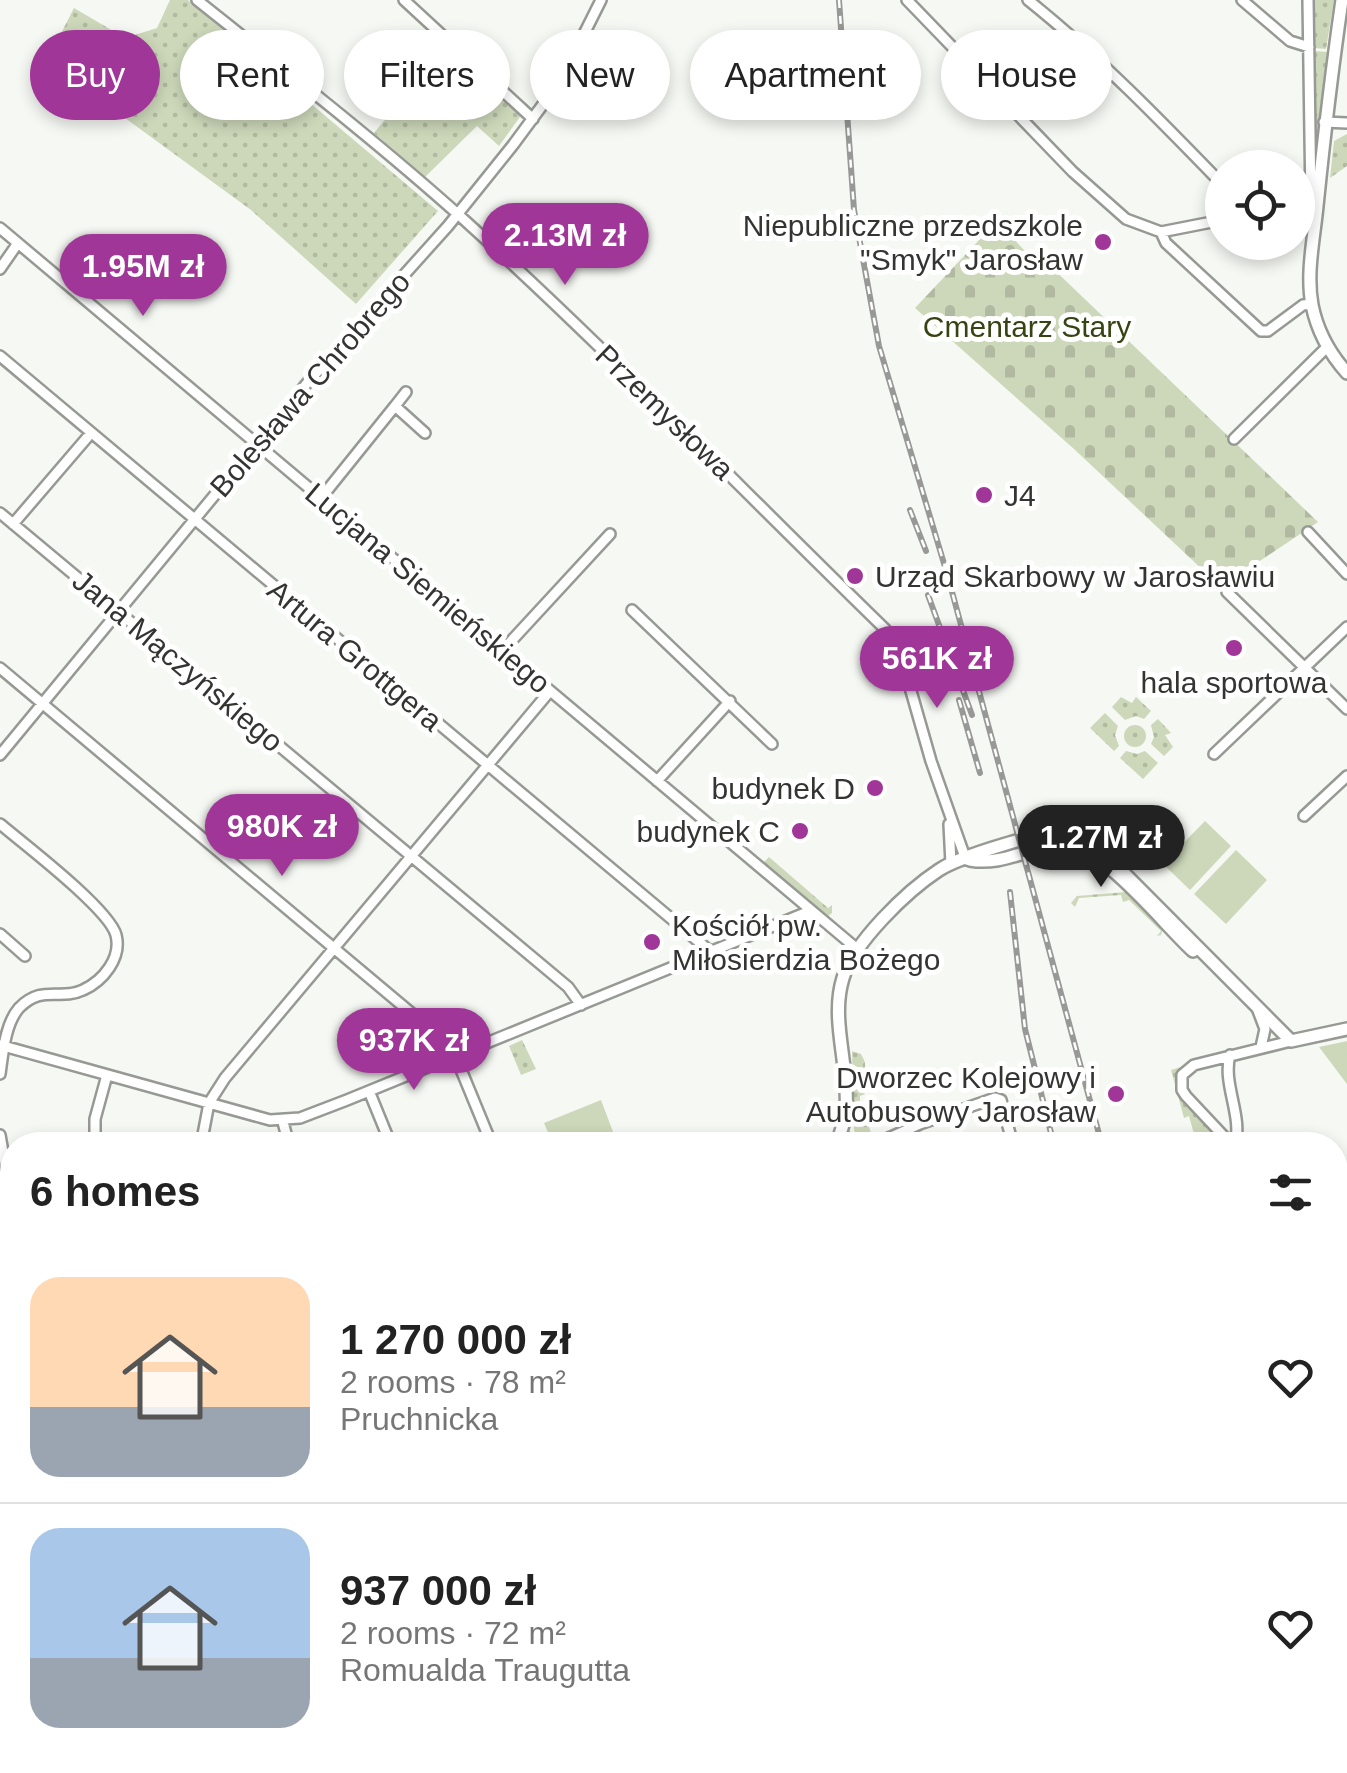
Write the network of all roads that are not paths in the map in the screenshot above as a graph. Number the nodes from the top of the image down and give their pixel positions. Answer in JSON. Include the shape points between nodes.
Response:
{"nodes":[{"id":1,"x":197,"y":0,"type":"edge"},
{"id":2,"x":404,"y":0,"type":"edge"},
{"id":3,"x":601,"y":0,"type":"edge"},
{"id":4,"x":1028,"y":0,"type":"edge"},
{"id":5,"x":1242,"y":0,"type":"edge"},
{"id":6,"x":1308,"y":0,"type":"edge"},
{"id":7,"x":1342,"y":0,"type":"edge"},
{"id":8,"x":908,"y":2,"type":"edge"},
{"id":9,"x":586,"y":30,"type":"edge"},
{"id":10,"x":1063,"y":30,"type":"edge"},
{"id":11,"x":1309,"y":47,"type":"junction"},
{"id":12,"x":1112,"y":73,"type":"edge"},
{"id":13,"x":530,"y":116,"type":"edge"},
{"id":14,"x":532,"y":120,"type":"edge"},
{"id":15,"x":1324,"y":122,"type":"junction"},
{"id":16,"x":1347,"y":123,"type":"edge"},
{"id":17,"x":1312,"y":150,"type":"edge"},
{"id":18,"x":1205,"y":167,"type":"edge"},
{"id":19,"x":1315,"y":196,"type":"edge"},
{"id":20,"x":457,"y":214,"type":"junction"},
{"id":21,"x":1205,"y":223,"type":"edge"},
{"id":22,"x":0,"y":228,"type":"edge"},
{"id":23,"x":1161,"y":232,"type":"junction"},
{"id":24,"x":18,"y":242,"type":"junction"},
{"id":25,"x":1310,"y":260,"type":"edge"},
{"id":26,"x":0,"y":270,"type":"edge"},
{"id":27,"x":1312,"y":304,"type":"junction"},
{"id":28,"x":1328,"y":346,"type":"junction"},
{"id":29,"x":0,"y":356,"type":"edge"},
{"id":30,"x":1347,"y":372,"type":"edge"},
{"id":31,"x":406,"y":392,"type":"dead end"},
{"id":32,"x":395,"y":406,"type":"junction"},
{"id":33,"x":91,"y":433,"type":"junction"},
{"id":34,"x":424,"y":433,"type":"dead end"},
{"id":35,"x":1234,"y":439,"type":"dead end"},
{"id":36,"x":258,"y":442,"type":"junction"},
{"id":37,"x":320,"y":498,"type":"junction"},
{"id":38,"x":0,"y":512,"type":"edge"},
{"id":39,"x":194,"y":520,"type":"junction"},
{"id":40,"x":14,"y":524,"type":"junction"},
{"id":41,"x":1308,"y":532,"type":"dead end"},
{"id":42,"x":610,"y":534,"type":"dead end"},
{"id":43,"x":1347,"y":574,"type":"edge"},
{"id":44,"x":1227,"y":592,"type":"dead end"},
{"id":45,"x":117,"y":610,"type":"junction"},
{"id":46,"x":632,"y":610,"type":"dead end"},
{"id":47,"x":1347,"y":627,"type":"edge"},
{"id":48,"x":502,"y":651,"type":"junction"},
{"id":49,"x":1306,"y":666,"type":"junction"},
{"id":50,"x":0,"y":668,"type":"edge"},
{"id":51,"x":550,"y":691,"type":"junction"},
{"id":52,"x":730,"y":701,"type":"junction"},
{"id":53,"x":43,"y":704,"type":"junction"},
{"id":54,"x":1347,"y":709,"type":"edge"},
{"id":55,"x":772,"y":744,"type":"dead end"},
{"id":56,"x":1214,"y":754,"type":"dead end"},
{"id":57,"x":0,"y":755,"type":"edge"},
{"id":58,"x":487,"y":766,"type":"junction"},
{"id":59,"x":1347,"y":776,"type":"edge"},
{"id":60,"x":656,"y":781,"type":"junction"},
{"id":61,"x":948,"y":812,"type":"junction"},
{"id":62,"x":1304,"y":816,"type":"dead end"},
{"id":63,"x":0,"y":824,"type":"edge"},
{"id":64,"x":412,"y":856,"type":"junction"},
{"id":65,"x":966,"y":860,"type":"junction"},
{"id":66,"x":951,"y":864,"type":"junction"},
{"id":67,"x":810,"y":910,"type":"junction"},
{"id":68,"x":0,"y":934,"type":"edge"},
{"id":69,"x":334,"y":948,"type":"junction"},
{"id":70,"x":856,"y":948,"type":"junction"},
{"id":71,"x":711,"y":952,"type":"junction"},
{"id":72,"x":25,"y":956,"type":"dead end"},
{"id":73,"x":581,"y":1005,"type":"junction"},
{"id":74,"x":1257,"y":1008,"type":"junction"},
{"id":75,"x":1347,"y":1028,"type":"edge"},
{"id":76,"x":1290,"y":1042,"type":"junction"},
{"id":77,"x":2,"y":1046,"type":"edge"},
{"id":78,"x":1261,"y":1047,"type":"junction"},
{"id":79,"x":455,"y":1055,"type":"junction"},
{"id":80,"x":1230,"y":1055,"type":"junction"},
{"id":81,"x":0,"y":1074,"type":"edge"},
{"id":82,"x":108,"y":1075,"type":"junction"},
{"id":83,"x":368,"y":1091,"type":"junction"},
{"id":84,"x":209,"y":1104,"type":"junction"},
{"id":85,"x":283,"y":1122,"type":"junction"},
{"id":86,"x":95,"y":1132,"type":"edge"},
{"id":87,"x":204,"y":1132,"type":"edge"},
{"id":88,"x":285,"y":1132,"type":"edge"},
{"id":89,"x":385,"y":1132,"type":"edge"},
{"id":90,"x":487,"y":1132,"type":"edge"},
{"id":91,"x":840,"y":1132,"type":"edge"},
{"id":92,"x":902,"y":1132,"type":"edge"},
{"id":93,"x":1010,"y":1132,"type":"edge"},
{"id":94,"x":1221,"y":1132,"type":"edge"},
{"id":95,"x":1236,"y":1132,"type":"edge"}],
"edges":[{"from":1,"to":20,"type":"street","name":"Przemysłowa"},
{"from":2,"to":13,"type":"street"},
{"from":3,"to":9,"type":"street","name":"Bolesława Chrobrego"},
{"from":4,"to":10,"type":"street"},
{"from":5,"to":11,"type":"street","via":[[1290,42]]},
{"from":6,"to":11,"type":"street"},
{"from":7,"to":15,"type":"main road"},
{"from":8,"to":23,"type":"street","via":[[1103,201],[1138,226]]},
{"from":11,"to":17,"type":"street"},
{"from":12,"to":18,"type":"street"},
{"from":14,"to":20,"type":"street","name":"Bolesława Chrobrego"},
{"from":15,"to":16,"type":"street"},
{"from":15,"to":19,"type":"main road"},
{"from":20,"to":36,"type":"street","name":"Bolesława Chrobrego"},
{"from":20,"to":61,"type":"street","name":"Przemysłowa","via":[[886,629],[899,649]]},
{"from":21,"to":23,"type":"street"},
{"from":22,"to":24,"type":"street","name":"Lucjana Siemieńskiego"},
{"from":23,"to":27,"type":"street","via":[[1261,331]]},
{"from":24,"to":26,"type":"street"},
{"from":24,"to":36,"type":"street","name":"Lucjana Siemieńskiego"},
{"from":25,"to":27,"type":"main road"},
{"from":27,"to":28,"type":"main road"},
{"from":28,"to":30,"type":"main road"},
{"from":28,"to":35,"type":"street"},
{"from":29,"to":33,"type":"street","name":"Artura Grottgera"},
{"from":31,"to":32,"type":"street"},
{"from":32,"to":34,"type":"street"},
{"from":32,"to":37,"type":"street"},
{"from":33,"to":39,"type":"street","name":"Artura Grottgera"},
{"from":33,"to":40,"type":"street"},
{"from":36,"to":37,"type":"street","name":"Lucjana Siemieńskiego"},
{"from":36,"to":39,"type":"street","name":"Bolesława Chrobrego"},
{"from":37,"to":48,"type":"street","name":"Lucjana Siemieńskiego"},
{"from":38,"to":40,"type":"street","name":"Jana Mączyńskiego"},
{"from":39,"to":45,"type":"street","name":"Bolesława Chrobrego"},
{"from":39,"to":58,"type":"street","name":"Artura Grottgera"},
{"from":40,"to":45,"type":"street","name":"Jana Mączyńskiego"},
{"from":41,"to":43,"type":"street"},
{"from":42,"to":48,"type":"street"},
{"from":44,"to":49,"type":"street"},
{"from":45,"to":53,"type":"street","name":"Bolesława Chrobrego"},
{"from":45,"to":64,"type":"street","name":"Jana Mączyńskiego"},
{"from":46,"to":52,"type":"street"},
{"from":47,"to":49,"type":"street"},
{"from":48,"to":51,"type":"street","name":"Lucjana Siemieńskiego"},
{"from":49,"to":54,"type":"street"},
{"from":49,"to":56,"type":"street"},
{"from":50,"to":53,"type":"street"},
{"from":51,"to":58,"type":"street"},
{"from":51,"to":60,"type":"street","name":"Lucjana Siemieńskiego"},
{"from":52,"to":55,"type":"street"},
{"from":52,"to":60,"type":"street"},
{"from":53,"to":57,"type":"street","name":"Bolesława Chrobrego"},
{"from":53,"to":69,"type":"street"},
{"from":58,"to":64,"type":"street"},
{"from":58,"to":71,"type":"street","name":"Artura Grottgera"},
{"from":59,"to":62,"type":"street"},
{"from":60,"to":67,"type":"street","name":"Lucjana Siemieńskiego"},
{"from":61,"to":65,"type":"street"},
{"from":61,"to":66,"type":"street"},
{"from":63,"to":77,"type":"street","via":[[97,908],[116,934],[116,952],[100,978],[75,994],[36,995],[23,1004]]},
{"from":64,"to":69,"type":"street"},
{"from":64,"to":73,"type":"street","name":"Jana Mączyńskiego","via":[[568,986]]},
{"from":65,"to":66,"type":"main road"},
{"from":65,"to":74,"type":"main road","via":[[1056,832],[1088,838]]},
{"from":66,"to":70,"type":"main road"},
{"from":67,"to":70,"type":"street","name":"Lucjana Siemieńskiego"},
{"from":67,"to":71,"type":"street"},
{"from":68,"to":72,"type":"street"},
{"from":69,"to":79,"type":"street"},
{"from":69,"to":84,"type":"street"},
{"from":70,"to":91,"type":"main road","via":[[839,1001],[846,1104]]},
{"from":71,"to":73,"type":"street"},
{"from":73,"to":79,"type":"street"},
{"from":74,"to":76,"type":"main road"},
{"from":74,"to":78,"type":"street"},
{"from":75,"to":76,"type":"main road"},
{"from":76,"to":78,"type":"street"},
{"from":77,"to":81,"type":"street"},
{"from":77,"to":82,"type":"street"},
{"from":78,"to":80,"type":"street"},
{"from":79,"to":83,"type":"street"},
{"from":79,"to":90,"type":"street"},
{"from":80,"to":94,"type":"street","via":[[1186,1070],[1181,1083]]},
{"from":80,"to":95,"type":"street"},
{"from":82,"to":84,"type":"street"},
{"from":82,"to":86,"type":"street"},
{"from":83,"to":85,"type":"street"},
{"from":83,"to":89,"type":"street"},
{"from":84,"to":85,"type":"street"},
{"from":84,"to":87,"type":"street"},
{"from":85,"to":88,"type":"street"},
{"from":92,"to":93,"type":"street","via":[[995,1098]]}]}
